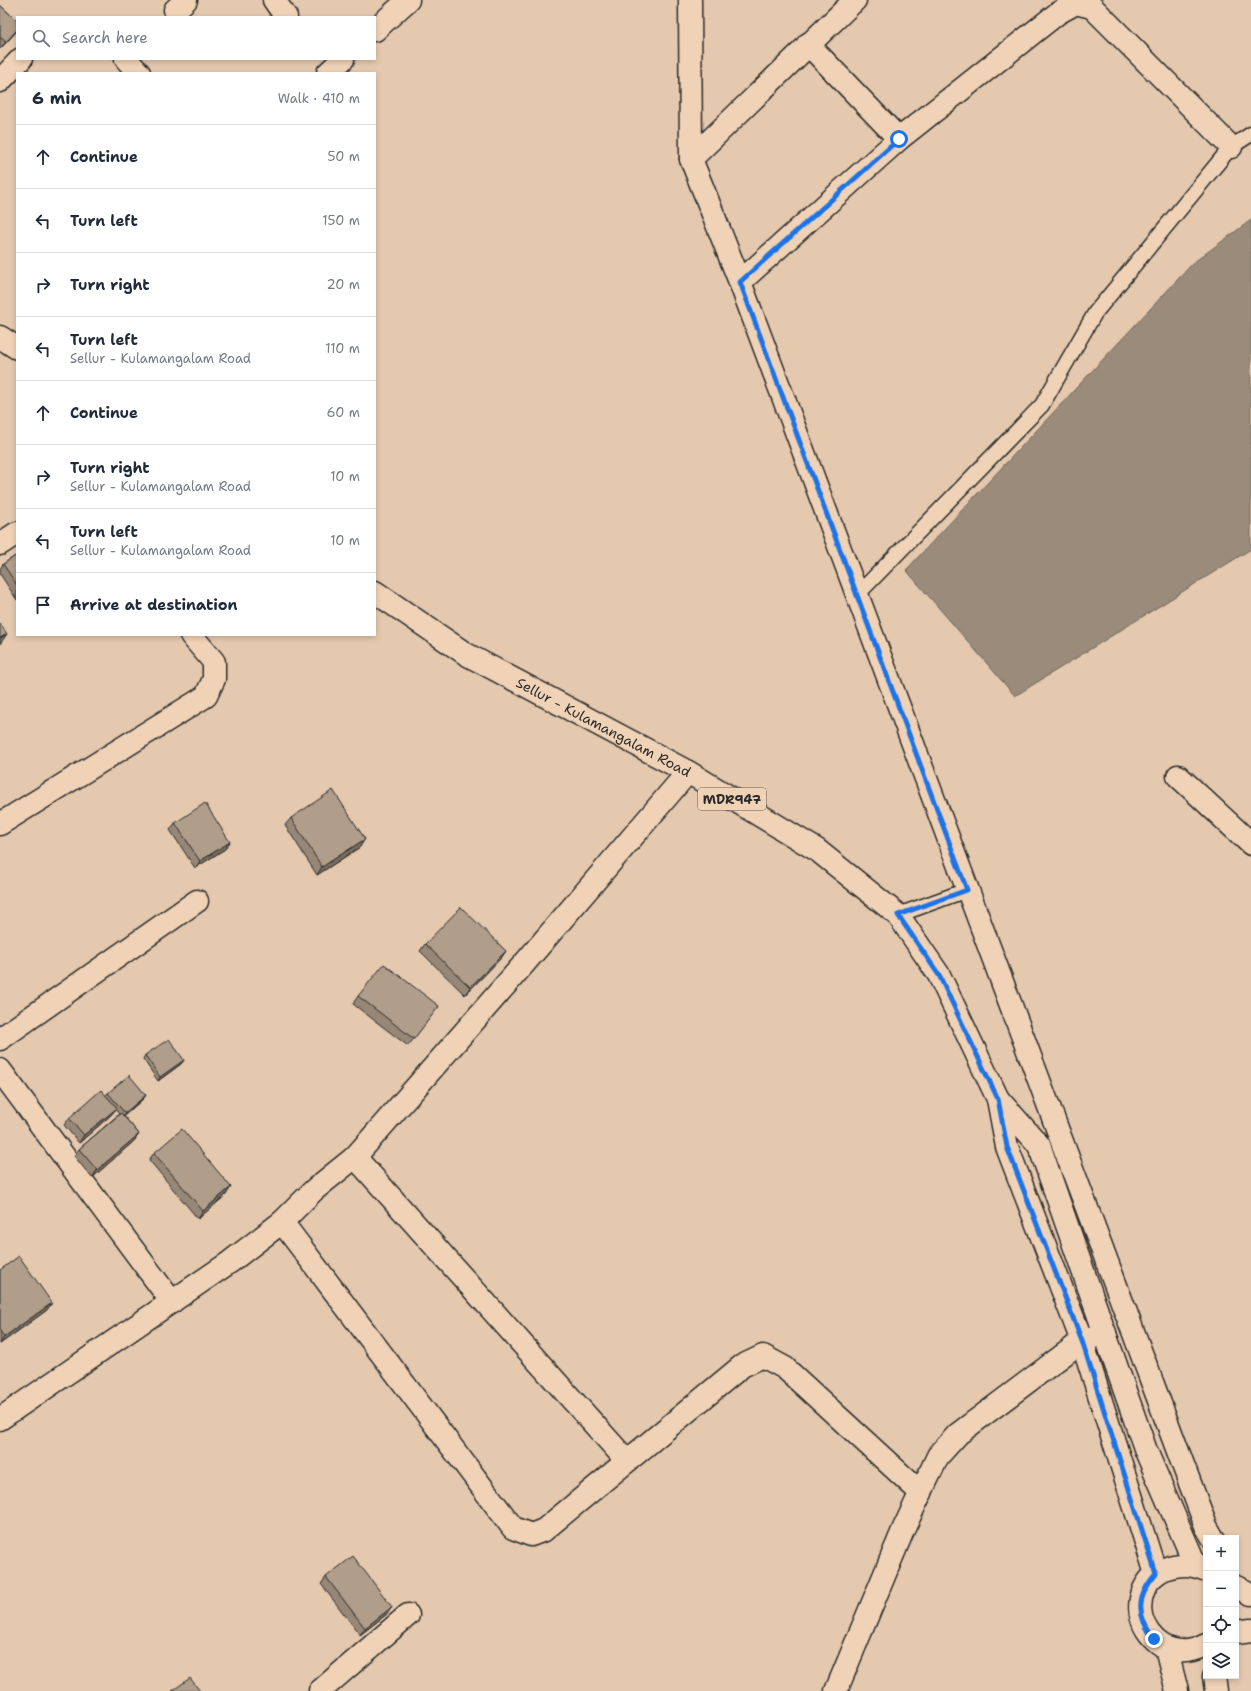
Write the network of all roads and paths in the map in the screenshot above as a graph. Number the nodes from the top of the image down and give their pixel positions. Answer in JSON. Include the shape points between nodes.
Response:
{"nodes":[{"id":1,"x":274,"y":0,"type":"edge"},
{"id":2,"x":408,"y":0,"type":"edge"},
{"id":3,"x":690,"y":0,"type":"edge"},
{"id":4,"x":855,"y":0,"type":"edge"},
{"id":5,"x":285,"y":16,"type":"edge"},
{"id":6,"x":376,"y":29,"type":"edge"},
{"id":7,"x":808,"y":44,"type":"junction"},
{"id":8,"x":20,"y":60,"type":"edge"},
{"id":9,"x":127,"y":60,"type":"edge"},
{"id":10,"x":317,"y":60,"type":"edge"},
{"id":11,"x":342,"y":60,"type":"edge"},
{"id":12,"x":139,"y":72,"type":"edge"},
{"id":13,"x":326,"y":72,"type":"edge"},
{"id":14,"x":328,"y":72,"type":"edge"},
{"id":15,"x":0,"y":81,"type":"edge"},
{"id":16,"x":1251,"y":134,"type":"edge"},
{"id":17,"x":899,"y":139,"type":"junction"},
{"id":18,"x":1231,"y":147,"type":"junction"},
{"id":19,"x":691,"y":159,"type":"junction"},
{"id":20,"x":740,"y":282,"type":"junction"},
{"id":21,"x":0,"y":337,"type":"edge"},
{"id":22,"x":16,"y":347,"type":"edge"},
{"id":23,"x":16,"y":534,"type":"edge"},
{"id":24,"x":0,"y":544,"type":"edge"},
{"id":25,"x":376,"y":593,"type":"edge"},
{"id":26,"x":857,"y":594,"type":"junction"},
{"id":27,"x":192,"y":636,"type":"edge"},
{"id":28,"x":688,"y":772,"type":"junction"},
{"id":29,"x":1178,"y":776,"type":"dead end"},
{"id":30,"x":0,"y":824,"type":"edge"},
{"id":31,"x":1251,"y":844,"type":"edge"},
{"id":32,"x":967,"y":890,"type":"junction"},
{"id":33,"x":196,"y":901,"type":"dead end"},
{"id":34,"x":898,"y":915,"type":"junction"},
{"id":35,"x":0,"y":1039,"type":"edge"},
{"id":36,"x":0,"y":1070,"type":"edge"},
{"id":37,"x":998,"y":1099,"type":"junction"},
{"id":38,"x":355,"y":1157,"type":"junction"},
{"id":39,"x":282,"y":1222,"type":"junction"},
{"id":40,"x":172,"y":1302,"type":"junction"},
{"id":41,"x":1105,"y":1334,"type":"junction"},
{"id":42,"x":1082,"y":1341,"type":"junction"},
{"id":43,"x":0,"y":1420,"type":"edge"},
{"id":44,"x":627,"y":1461,"type":"junction"},
{"id":45,"x":921,"y":1493,"type":"junction"},
{"id":46,"x":1210,"y":1535,"type":"edge"},
{"id":47,"x":1201,"y":1568,"type":"edge"},
{"id":48,"x":1156,"y":1574,"type":"junction"},
{"id":49,"x":408,"y":1615,"type":"dead end"},
{"id":50,"x":1251,"y":1630,"type":"edge"},
{"id":51,"x":1239,"y":1632,"type":"edge"},
{"id":52,"x":1203,"y":1646,"type":"edge"},
{"id":53,"x":1166,"y":1648,"type":"junction"},
{"id":54,"x":1214,"y":1679,"type":"edge"},
{"id":55,"x":320,"y":1691,"type":"edge"},
{"id":56,"x":836,"y":1691,"type":"edge"},
{"id":57,"x":1177,"y":1691,"type":"edge"},
{"id":58,"x":1216,"y":1691,"type":"edge"}],
"edges":[{"from":1,"to":5,"type":"street"},
{"from":2,"to":6,"type":"street"},
{"from":3,"to":19,"type":"street"},
{"from":4,"to":7,"type":"street"},
{"from":7,"to":17,"type":"street"},
{"from":7,"to":19,"type":"street"},
{"from":8,"to":15,"type":"street"},
{"from":9,"to":12,"type":"street"},
{"from":10,"to":13,"type":"street"},
{"from":11,"to":14,"type":"street"},
{"from":16,"to":18,"type":"lane"},
{"from":17,"to":18,"type":"street","via":[[1058,13],[1076,3],[1092,7]]},
{"from":17,"to":20,"type":"street"},
{"from":18,"to":26,"type":"lane","via":[[1094,313],[1042,405]]},
{"from":19,"to":20,"type":"street"},
{"from":20,"to":26,"type":"street"},
{"from":21,"to":22,"type":"street"},
{"from":23,"to":24,"type":"street"},
{"from":25,"to":28,"type":"street","name":"Sellur - Kulamangalam Road","number":"MDR947","via":[[466,654]]},
{"from":26,"to":32,"type":"street"},
{"from":27,"to":30,"type":"street","via":[[214,662],[214,679],[206,696]]},
{"from":28,"to":34,"type":"street","name":"Sellur - Kulamangalam Road","number":"MDR947","via":[[817,850]]},
{"from":28,"to":38,"type":"street"},
{"from":29,"to":31,"type":"street"},
{"from":32,"to":34,"type":"lane"},
{"from":32,"to":46,"type":"street"},
{"from":33,"to":35,"type":"street"},
{"from":34,"to":37,"type":"street","name":"Sellur - Kulamangalam Road","number":"MDR947","via":[[939,975]]},
{"from":36,"to":40,"type":"street"},
{"from":37,"to":41,"type":"street","via":[[1039,1145]]},
{"from":37,"to":42,"type":"street","name":"Sellur - Kulamangalam Road","number":"MDR947","via":[[1007,1147]]},
{"from":38,"to":39,"type":"street","via":[[314,1190]]},
{"from":38,"to":44,"type":"street"},
{"from":39,"to":40,"type":"street"},
{"from":39,"to":44,"type":"street","via":[[513,1528],[531,1535],[544,1530]]},
{"from":40,"to":43,"type":"street"},
{"from":41,"to":42,"type":"street"},
{"from":41,"to":47,"type":"street","via":[[1146,1451]]},
{"from":42,"to":45,"type":"street","via":[[958,1434],[938,1456]]},
{"from":42,"to":48,"type":"street","name":"Sellur - Kulamangalam Road"},
{"from":44,"to":45,"type":"street","via":[[742,1366],[763,1356],[785,1368]]},
{"from":45,"to":56,"type":"street"},
{"from":47,"to":48,"type":"street","via":[[1182,1564],[1168,1567]]},
{"from":48,"to":53,"type":"street","via":[[1141,1598],[1140,1614],[1145,1628]]},
{"from":49,"to":55,"type":"street"},
{"from":50,"to":51,"type":"street"},
{"from":52,"to":53,"type":"street","via":[[1180,1652]]},
{"from":53,"to":57,"type":"street"},
{"from":54,"to":58,"type":"street"}]}
